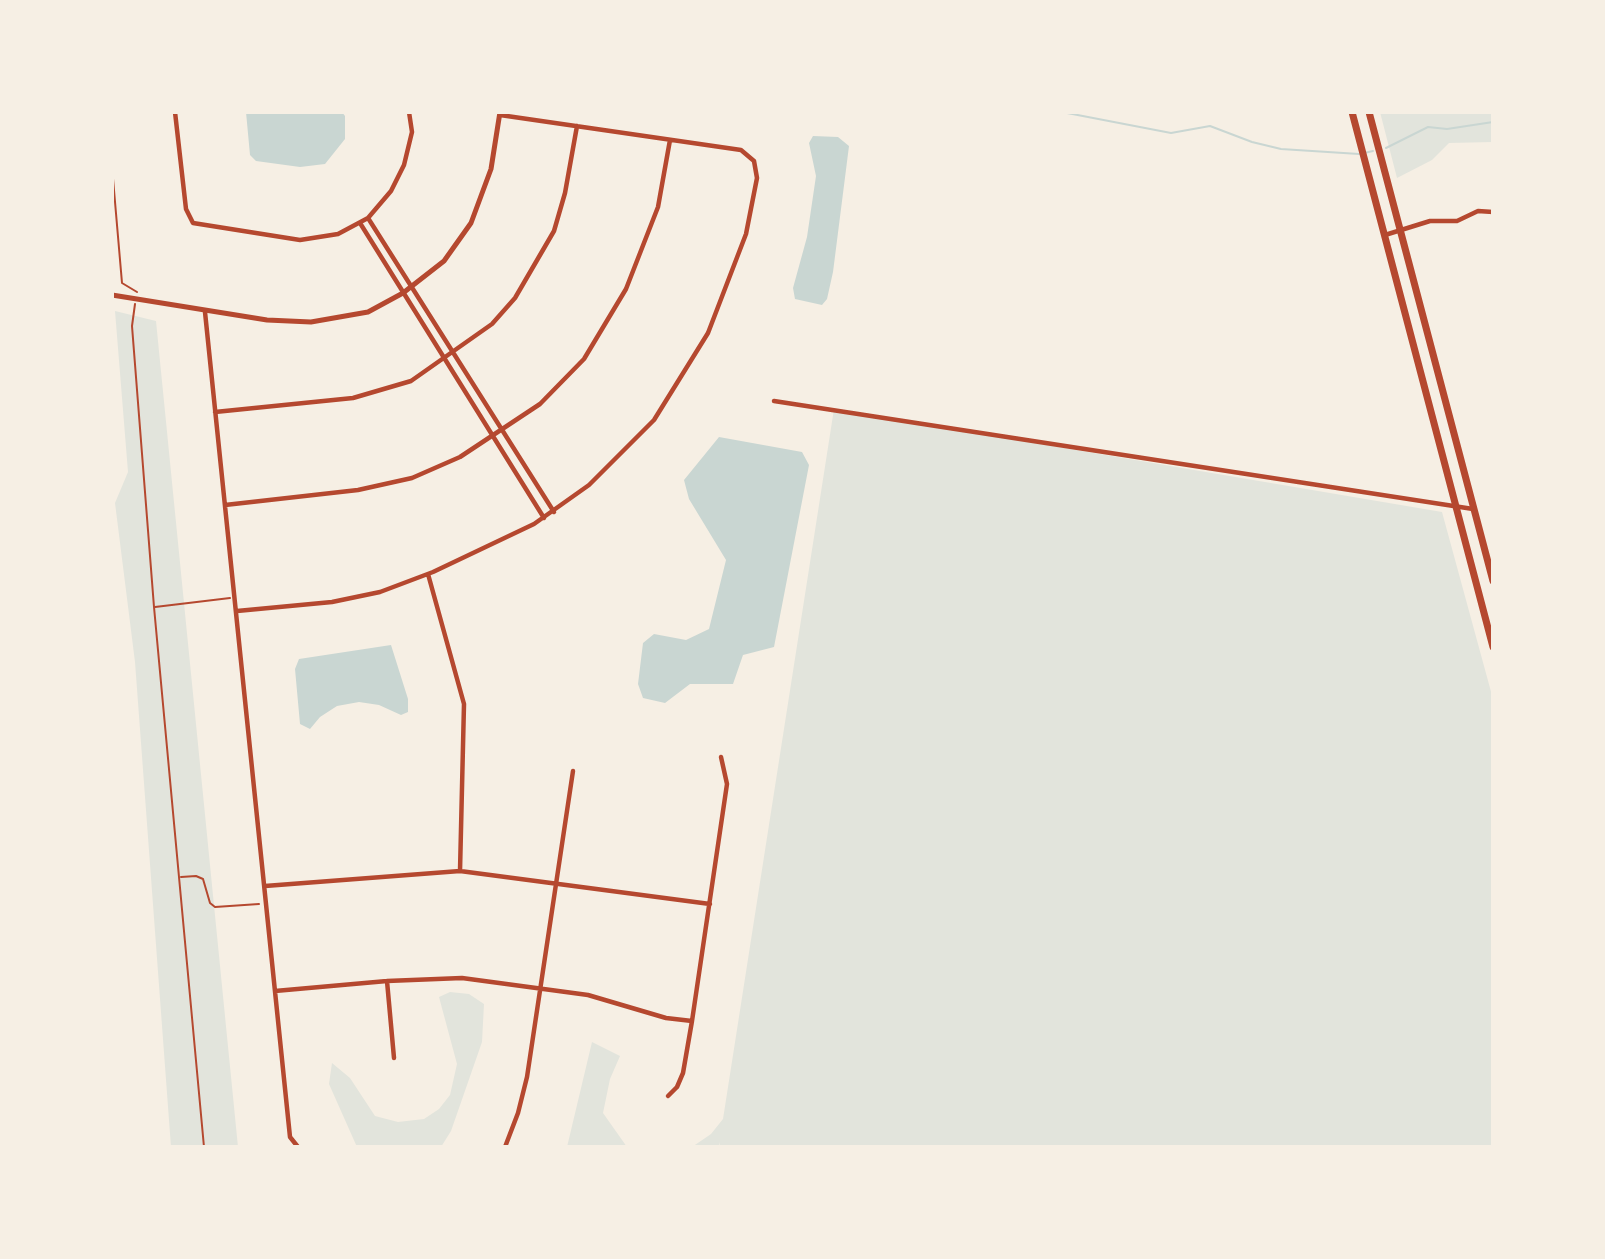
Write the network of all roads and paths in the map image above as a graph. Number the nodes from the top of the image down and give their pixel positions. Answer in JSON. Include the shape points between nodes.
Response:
{"nodes":[{"id":1,"x":175,"y":112,"type":"edge"},
{"id":2,"x":409,"y":112,"type":"edge"},
{"id":3,"x":1352,"y":112,"type":"edge"},
{"id":4,"x":1369,"y":112,"type":"edge"},
{"id":5,"x":500,"y":113,"type":"edge"},
{"id":6,"x":577,"y":126,"type":"junction"},
{"id":7,"x":670,"y":140,"type":"junction"},
{"id":8,"x":112,"y":167,"type":"edge"},
{"id":9,"x":1493,"y":212,"type":"edge"},
{"id":10,"x":368,"y":218,"type":"junction"},
{"id":11,"x":360,"y":223,"type":"junction"},
{"id":12,"x":1400,"y":229,"type":"junction"},
{"id":13,"x":1385,"y":235,"type":"junction"},
{"id":14,"x":414,"y":286,"type":"junction"},
{"id":15,"x":403,"y":293,"type":"junction"},
{"id":16,"x":112,"y":295,"type":"edge"},
{"id":17,"x":136,"y":300,"type":"junction"},
{"id":18,"x":205,"y":312,"type":"junction"},
{"id":19,"x":454,"y":353,"type":"junction"},
{"id":20,"x":442,"y":359,"type":"junction"},
{"id":21,"x":774,"y":401,"type":"dead end"},
{"id":22,"x":215,"y":412,"type":"junction"},
{"id":23,"x":503,"y":431,"type":"junction"},
{"id":24,"x":493,"y":436,"type":"junction"},
{"id":25,"x":225,"y":505,"type":"junction"},
{"id":26,"x":1455,"y":506,"type":"junction"},
{"id":27,"x":1474,"y":509,"type":"junction"},
{"id":28,"x":554,"y":512,"type":"junction"},
{"id":29,"x":544,"y":518,"type":"junction"},
{"id":30,"x":428,"y":574,"type":"junction"},
{"id":31,"x":1493,"y":581,"type":"edge"},
{"id":32,"x":236,"y":597,"type":"junction"},
{"id":33,"x":154,"y":607,"type":"junction"},
{"id":34,"x":237,"y":611,"type":"junction"},
{"id":35,"x":1493,"y":647,"type":"edge"},
{"id":36,"x":721,"y":757,"type":"dead end"},
{"id":37,"x":573,"y":771,"type":"dead end"},
{"id":38,"x":460,"y":871,"type":"junction"},
{"id":39,"x":179,"y":877,"type":"junction"},
{"id":40,"x":557,"y":883,"type":"junction"},
{"id":41,"x":265,"y":886,"type":"junction"},
{"id":42,"x":267,"y":904,"type":"junction"},
{"id":43,"x":710,"y":904,"type":"junction"},
{"id":44,"x":387,"y":981,"type":"junction"},
{"id":45,"x":541,"y":989,"type":"junction"},
{"id":46,"x":275,"y":991,"type":"junction"},
{"id":47,"x":692,"y":1021,"type":"junction"},
{"id":48,"x":394,"y":1058,"type":"dead end"},
{"id":49,"x":668,"y":1097,"type":"dead end"},
{"id":50,"x":204,"y":1147,"type":"edge"},
{"id":51,"x":298,"y":1147,"type":"edge"},
{"id":52,"x":505,"y":1147,"type":"edge"}],
"edges":[{"from":1,"to":11,"type":"street","via":[[186,209],[197,226],[300,240],[338,234]]},
{"from":2,"to":10,"type":"street","via":[[412,132],[404,165],[391,191]]},
{"from":3,"to":13,"type":"main road"},
{"from":4,"to":12,"type":"main road"},
{"from":5,"to":6,"type":"street"},
{"from":5,"to":14,"type":"street","via":[[491,169],[471,223],[444,261]]},
{"from":6,"to":7,"type":"street"},
{"from":6,"to":19,"type":"street","via":[[557,218],[535,268],[492,324]]},
{"from":7,"to":23,"type":"street","via":[[657,207],[626,289],[584,359],[540,404]]},
{"from":7,"to":28,"type":"street","via":[[741,150],[754,161],[757,177],[746,234],[708,332],[654,420],[589,485]]},
{"from":8,"to":17,"type":"path","via":[[122,283],[137,292]]},
{"from":9,"to":12,"type":"street","via":[[1478,211],[1457,220]]},
{"from":10,"to":11,"type":"street"},
{"from":10,"to":14,"type":"street"},
{"from":11,"to":15,"type":"street"},
{"from":12,"to":13,"type":"street"},
{"from":12,"to":27,"type":"main road"},
{"from":13,"to":26,"type":"main road"},
{"from":14,"to":15,"type":"street"},
{"from":14,"to":19,"type":"street"},
{"from":15,"to":18,"type":"street","via":[[368,312],[312,322]]},
{"from":15,"to":20,"type":"street"},
{"from":16,"to":17,"type":"street"},
{"from":17,"to":18,"type":"street"},
{"from":17,"to":33,"type":"path","via":[[132,326]]},
{"from":18,"to":22,"type":"street"},
{"from":19,"to":20,"type":"street"},
{"from":19,"to":23,"type":"street"},
{"from":20,"to":22,"type":"street","via":[[411,381],[353,398]]},
{"from":20,"to":24,"type":"street"},
{"from":21,"to":26,"type":"street"},
{"from":22,"to":25,"type":"street"},
{"from":23,"to":24,"type":"street"},
{"from":23,"to":28,"type":"street"},
{"from":24,"to":25,"type":"street","via":[[437,469],[385,485]]},
{"from":24,"to":29,"type":"street"},
{"from":25,"to":32,"type":"street"},
{"from":26,"to":27,"type":"street"},
{"from":26,"to":35,"type":"main road"},
{"from":27,"to":31,"type":"main road"},
{"from":28,"to":29,"type":"street"},
{"from":29,"to":30,"type":"street"},
{"from":30,"to":34,"type":"street","via":[[380,592],[332,602]]},
{"from":30,"to":38,"type":"street","via":[[464,704]]},
{"from":32,"to":33,"type":"path"},
{"from":32,"to":34,"type":"street"},
{"from":33,"to":39,"type":"path"},
{"from":34,"to":41,"type":"street"},
{"from":36,"to":43,"type":"street","via":[[727,784]]},
{"from":37,"to":40,"type":"street"},
{"from":38,"to":40,"type":"street"},
{"from":38,"to":41,"type":"street"},
{"from":39,"to":42,"type":"path","via":[[203,879],[215,907]]},
{"from":39,"to":50,"type":"path"},
{"from":40,"to":43,"type":"street"},
{"from":40,"to":45,"type":"street"},
{"from":41,"to":42,"type":"street"},
{"from":42,"to":46,"type":"street"},
{"from":43,"to":47,"type":"street"},
{"from":44,"to":45,"type":"street","via":[[462,978]]},
{"from":44,"to":46,"type":"street"},
{"from":44,"to":48,"type":"street"},
{"from":45,"to":47,"type":"street","via":[[588,995]]},
{"from":45,"to":52,"type":"street","via":[[524,1093]]},
{"from":46,"to":51,"type":"street","via":[[290,1138]]},
{"from":47,"to":49,"type":"street","via":[[683,1073]]}]}
